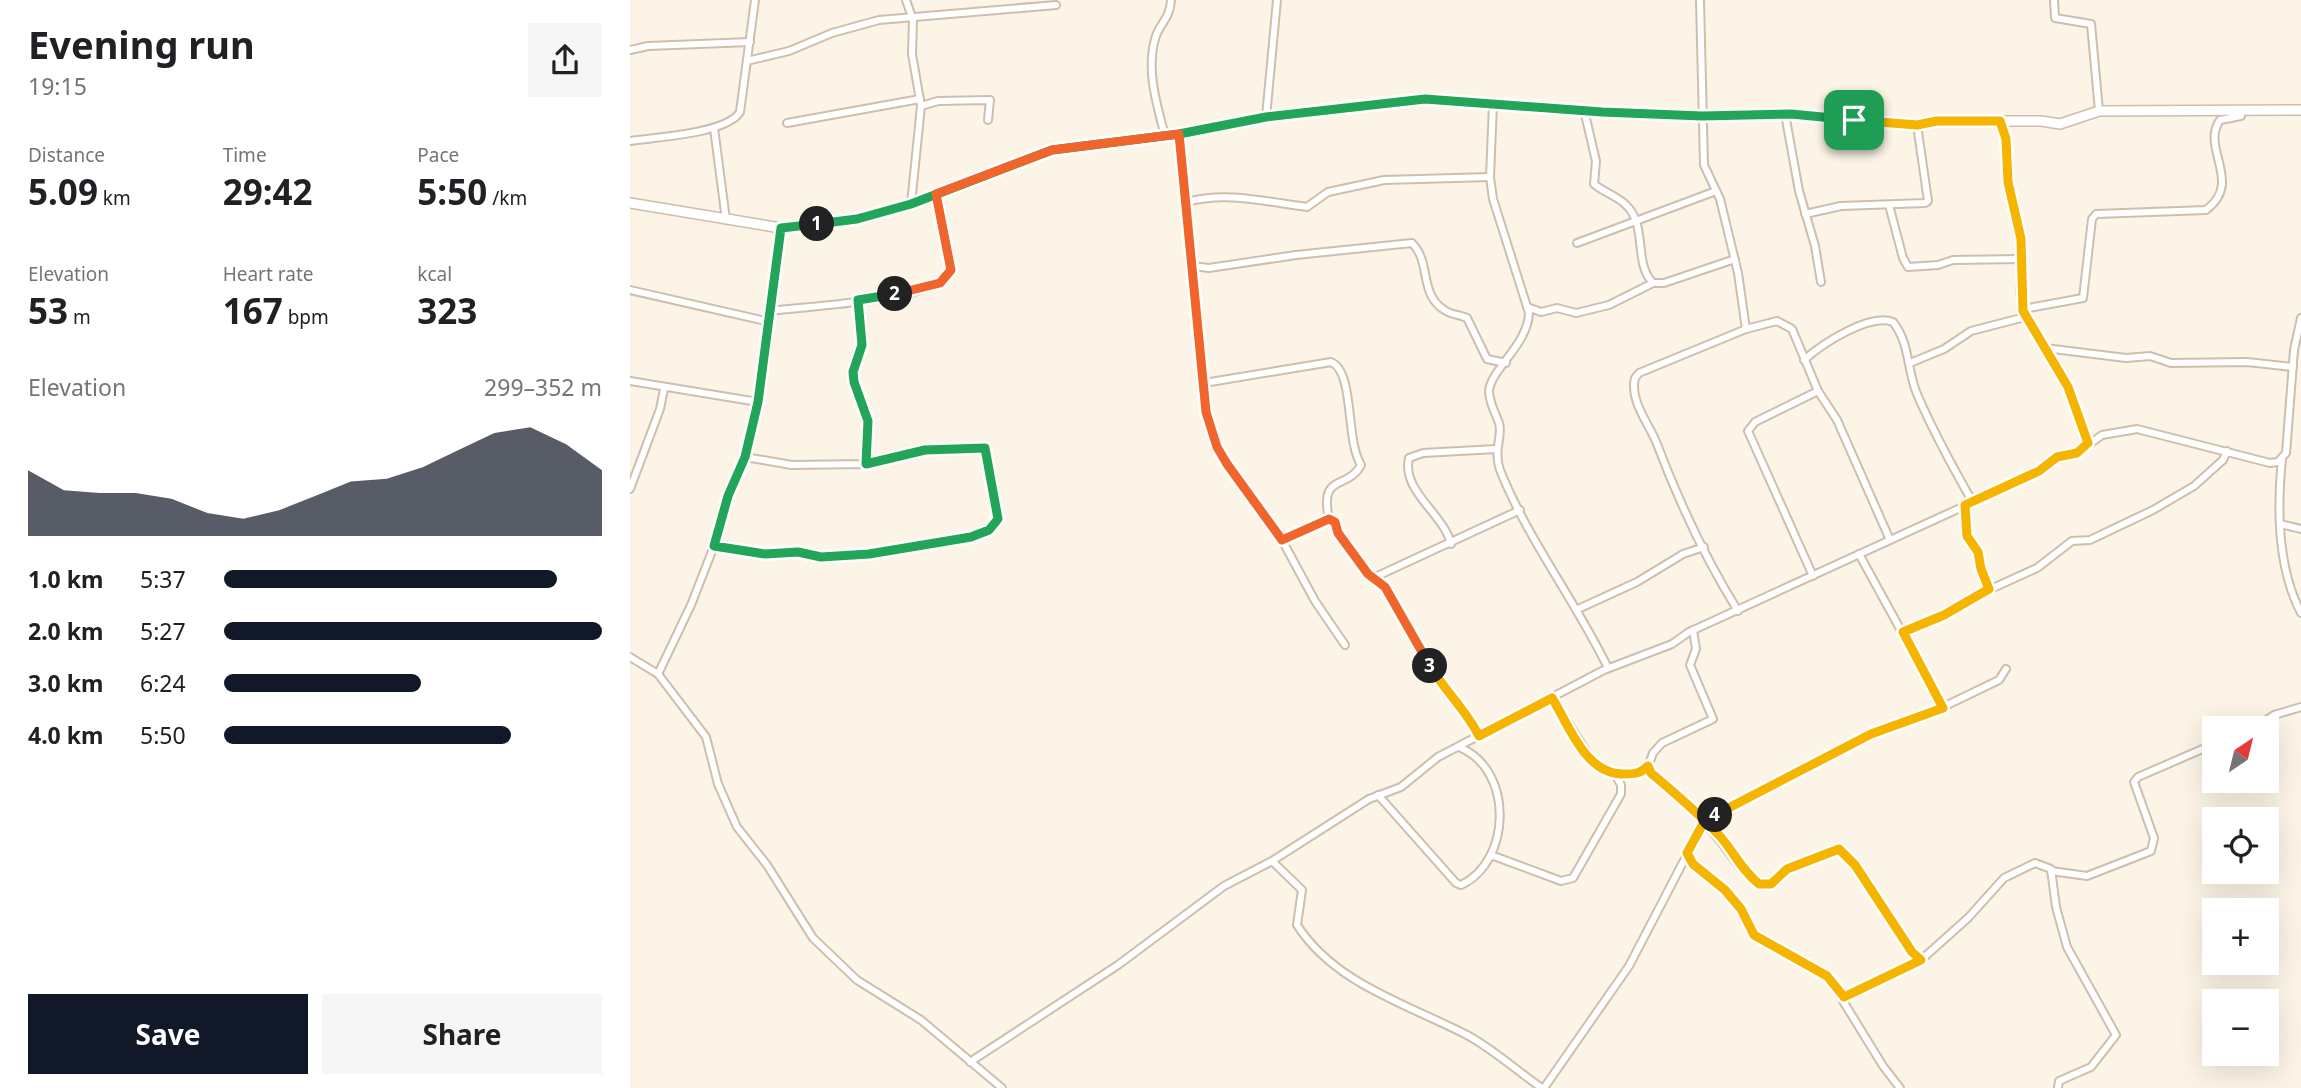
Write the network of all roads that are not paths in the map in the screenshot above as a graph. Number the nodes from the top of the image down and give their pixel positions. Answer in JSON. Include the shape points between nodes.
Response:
{"nodes":[{"id":1,"x":755,"y":0,"type":"edge"},
{"id":2,"x":906,"y":0,"type":"edge"},
{"id":3,"x":1171,"y":0,"type":"edge"},
{"id":4,"x":1277,"y":0,"type":"edge"},
{"id":5,"x":1700,"y":0,"type":"edge"},
{"id":6,"x":2054,"y":0,"type":"edge"},
{"id":7,"x":1056,"y":5,"type":"dead end"},
{"id":8,"x":913,"y":20,"type":"junction"},
{"id":9,"x":750,"y":42,"type":"junction"},
{"id":10,"x":630,"y":50,"type":"edge"},
{"id":11,"x":747,"y":61,"type":"junction"},
{"id":12,"x":920,"y":103,"type":"junction"},
{"id":13,"x":1493,"y":104,"type":"junction"},
{"id":14,"x":1584,"y":110,"type":"junction"},
{"id":15,"x":2241,"y":110,"type":"junction"},
{"id":16,"x":2301,"y":110,"type":"edge"},
{"id":17,"x":2099,"y":111,"type":"junction"},
{"id":18,"x":1785,"y":114,"type":"junction"},
{"id":19,"x":1702,"y":116,"type":"junction"},
{"id":20,"x":1266,"y":117,"type":"junction"},
{"id":21,"x":988,"y":120,"type":"dead end"},
{"id":22,"x":2000,"y":121,"type":"junction"},
{"id":23,"x":786,"y":123,"type":"dead end"},
{"id":24,"x":1917,"y":125,"type":"junction"},
{"id":25,"x":714,"y":128,"type":"junction"},
{"id":26,"x":1179,"y":134,"type":"junction"},
{"id":27,"x":1165,"y":136,"type":"junction"},
{"id":28,"x":630,"y":141,"type":"edge"},
{"id":29,"x":1490,"y":177,"type":"junction"},
{"id":30,"x":1716,"y":191,"type":"junction"},
{"id":31,"x":936,"y":194,"type":"junction"},
{"id":32,"x":1187,"y":202,"type":"junction"},
{"id":33,"x":630,"y":203,"type":"edge"},
{"id":34,"x":911,"y":204,"type":"junction"},
{"id":35,"x":1889,"y":205,"type":"junction"},
{"id":36,"x":1805,"y":214,"type":"junction"},
{"id":37,"x":726,"y":221,"type":"junction"},
{"id":38,"x":1636,"y":221,"type":"junction"},
{"id":39,"x":781,"y":228,"type":"junction"},
{"id":40,"x":1577,"y":243,"type":"dead end"},
{"id":41,"x":1735,"y":258,"type":"junction"},
{"id":42,"x":2021,"y":259,"type":"junction"},
{"id":43,"x":1192,"y":266,"type":"junction"},
{"id":44,"x":1821,"y":282,"type":"dead end"},
{"id":45,"x":1653,"y":283,"type":"junction"},
{"id":46,"x":630,"y":290,"type":"edge"},
{"id":47,"x":858,"y":300,"type":"junction"},
{"id":48,"x":1527,"y":307,"type":"junction"},
{"id":49,"x":771,"y":311,"type":"junction"},
{"id":50,"x":2024,"y":313,"type":"junction"},
{"id":51,"x":2301,"y":318,"type":"edge"},
{"id":52,"x":770,"y":322,"type":"junction"},
{"id":53,"x":1746,"y":329,"type":"junction"},
{"id":54,"x":2045,"y":348,"type":"junction"},
{"id":55,"x":1804,"y":360,"type":"junction"},
{"id":56,"x":1506,"y":363,"type":"junction"},
{"id":57,"x":1910,"y":363,"type":"junction"},
{"id":58,"x":2292,"y":368,"type":"junction"},
{"id":59,"x":630,"y":381,"type":"edge"},
{"id":60,"x":1204,"y":383,"type":"junction"},
{"id":61,"x":664,"y":388,"type":"junction"},
{"id":62,"x":1818,"y":391,"type":"junction"},
{"id":63,"x":758,"y":402,"type":"junction"},
{"id":64,"x":2088,"y":443,"type":"junction"},
{"id":65,"x":1496,"y":449,"type":"junction"},
{"id":66,"x":2227,"y":451,"type":"junction"},
{"id":67,"x":745,"y":457,"type":"junction"},
{"id":68,"x":2282,"y":459,"type":"junction"},
{"id":69,"x":866,"y":464,"type":"junction"},
{"id":70,"x":630,"y":489,"type":"edge"},
{"id":71,"x":1968,"y":503,"type":"junction"},
{"id":72,"x":1520,"y":510,"type":"junction"},
{"id":73,"x":1329,"y":519,"type":"junction"},
{"id":74,"x":2280,"y":524,"type":"junction"},
{"id":75,"x":2301,"y":529,"type":"edge"},
{"id":76,"x":1282,"y":540,"type":"junction"},
{"id":77,"x":1889,"y":540,"type":"junction"},
{"id":78,"x":1451,"y":544,"type":"junction"},
{"id":79,"x":714,"y":546,"type":"junction"},
{"id":80,"x":1704,"y":547,"type":"junction"},
{"id":81,"x":1859,"y":554,"type":"junction"},
{"id":82,"x":1813,"y":576,"type":"junction"},
{"id":83,"x":1373,"y":578,"type":"junction"},
{"id":84,"x":1989,"y":589,"type":"junction"},
{"id":85,"x":1578,"y":609,"type":"junction"},
{"id":86,"x":1738,"y":611,"type":"junction"},
{"id":87,"x":2301,"y":613,"type":"edge"},
{"id":88,"x":1693,"y":630,"type":"junction"},
{"id":89,"x":1903,"y":632,"type":"junction"},
{"id":90,"x":1345,"y":645,"type":"dead end"},
{"id":91,"x":630,"y":657,"type":"edge"},
{"id":92,"x":1608,"y":668,"type":"junction"},
{"id":93,"x":2006,"y":669,"type":"dead end"},
{"id":94,"x":658,"y":674,"type":"junction"},
{"id":95,"x":1552,"y":698,"type":"junction"},
{"id":96,"x":1943,"y":708,"type":"junction"},
{"id":97,"x":2301,"y":708,"type":"edge"},
{"id":98,"x":2273,"y":716,"type":"edge"},
{"id":99,"x":1479,"y":736,"type":"junction"},
{"id":100,"x":1459,"y":747,"type":"junction"},
{"id":101,"x":2202,"y":749,"type":"edge"},
{"id":102,"x":1648,"y":766,"type":"junction"},
{"id":103,"x":1615,"y":774,"type":"junction"},
{"id":104,"x":1378,"y":795,"type":"junction"},
{"id":105,"x":1705,"y":821,"type":"junction"},
{"id":106,"x":1687,"y":853,"type":"junction"},
{"id":107,"x":1491,"y":855,"type":"junction"},
{"id":108,"x":1272,"y":861,"type":"junction"},
{"id":109,"x":2051,"y":871,"type":"junction"},
{"id":110,"x":1921,"y":960,"type":"junction"},
{"id":111,"x":1844,"y":997,"type":"junction"},
{"id":112,"x":970,"y":1062,"type":"junction"},
{"id":113,"x":1002,"y":1088,"type":"edge"},
{"id":114,"x":1543,"y":1088,"type":"edge"},
{"id":115,"x":1900,"y":1088,"type":"edge"},
{"id":116,"x":2058,"y":1088,"type":"edge"}],
"edges":[{"from":1,"to":9,"type":"street"},
{"from":2,"to":8,"type":"street"},
{"from":3,"to":27,"type":"street","via":[[1170,13],[1155,39],[1152,65]]},
{"from":4,"to":20,"type":"street"},
{"from":5,"to":19,"type":"street"},
{"from":6,"to":17,"type":"street","via":[[2055,18],[2091,24]]},
{"from":7,"to":8,"type":"street"},
{"from":8,"to":11,"type":"street","via":[[879,20]]},
{"from":8,"to":12,"type":"street","via":[[912,54]]},
{"from":9,"to":10,"type":"street"},
{"from":9,"to":11,"type":"street"},
{"from":11,"to":25,"type":"street","via":[[740,112],[735,120]]},
{"from":12,"to":21,"type":"street","via":[[990,100]]},
{"from":12,"to":23,"type":"street"},
{"from":12,"to":34,"type":"street"},
{"from":13,"to":14,"type":"street"},
{"from":13,"to":20,"type":"street","via":[[1425,99]]},
{"from":13,"to":29,"type":"street"},
{"from":14,"to":19,"type":"street"},
{"from":14,"to":38,"type":"street","via":[[1596,161],[1594,184],[1627,206]]},
{"from":15,"to":16,"type":"street"},
{"from":15,"to":17,"type":"street"},
{"from":15,"to":50,"type":"street","via":[[2241,116],[2220,120],[2213,134],[2222,175],[2215,204],[2206,210],[2096,214],[2083,298]]},
{"from":17,"to":22,"type":"street","via":[[2060,124]]},
{"from":18,"to":19,"type":"street"},
{"from":18,"to":24,"type":"street"},
{"from":18,"to":36,"type":"street"},
{"from":19,"to":30,"type":"street","via":[[1704,165]]},
{"from":20,"to":26,"type":"street"},
{"from":22,"to":24,"type":"street"},
{"from":22,"to":42,"type":"street"},
{"from":24,"to":35,"type":"street","via":[[1928,201]]},
{"from":25,"to":28,"type":"street"},
{"from":25,"to":37,"type":"street"},
{"from":26,"to":27,"type":"street"},
{"from":26,"to":32,"type":"street"},
{"from":27,"to":31,"type":"street","via":[[1052,150]]},
{"from":29,"to":32,"type":"street","via":[[1384,180],[1328,192],[1307,207],[1234,197]]},
{"from":29,"to":48,"type":"street"},
{"from":30,"to":38,"type":"street"},
{"from":30,"to":41,"type":"street"},
{"from":31,"to":34,"type":"street"},
{"from":31,"to":47,"type":"street","via":[[951,261],[948,274],[940,283],[913,292]]},
{"from":32,"to":43,"type":"street"},
{"from":33,"to":37,"type":"street"},
{"from":34,"to":39,"type":"street","via":[[857,219]]},
{"from":35,"to":36,"type":"street","via":[[1841,206]]},
{"from":35,"to":42,"type":"street","via":[[1908,267],[1953,260]]},
{"from":36,"to":44,"type":"street"},
{"from":37,"to":39,"type":"street"},
{"from":38,"to":40,"type":"street"},
{"from":38,"to":45,"type":"street","via":[[1643,268]]},
{"from":39,"to":49,"type":"street"},
{"from":41,"to":45,"type":"street"},
{"from":41,"to":53,"type":"street"},
{"from":42,"to":50,"type":"street"},
{"from":43,"to":56,"type":"street","via":[[1209,268],[1412,243],[1436,302],[1447,312],[1467,318],[1487,359]]},
{"from":43,"to":60,"type":"street"},
{"from":45,"to":48,"type":"street","via":[[1609,305],[1576,313]]},
{"from":46,"to":52,"type":"street"},
{"from":47,"to":49,"type":"street"},
{"from":47,"to":69,"type":"street","via":[[862,345],[853,372],[868,421]]},
{"from":48,"to":56,"type":"street","via":[[1529,326]]},
{"from":49,"to":52,"type":"street"},
{"from":50,"to":54,"type":"street"},
{"from":50,"to":57,"type":"street","via":[[1971,331]]},
{"from":51,"to":58,"type":"street"},
{"from":52,"to":63,"type":"street"},
{"from":53,"to":55,"type":"street","via":[[1784,323],[1792,329]]},
{"from":53,"to":80,"type":"street","via":[[1639,373],[1633,383],[1677,498]]},
{"from":54,"to":58,"type":"street","via":[[2126,358],[2150,355],[2171,363],[2247,362]]},
{"from":54,"to":64,"type":"street","via":[[2068,387]]},
{"from":55,"to":57,"type":"street","via":[[1822,343],[1885,319],[1897,327]]},
{"from":55,"to":62,"type":"street"},
{"from":56,"to":65,"type":"street","via":[[1489,390],[1500,425]]},
{"from":57,"to":71,"type":"street","via":[[1916,392]]},
{"from":58,"to":68,"type":"street","via":[[2287,453]]},
{"from":59,"to":61,"type":"street"},
{"from":60,"to":73,"type":"street","via":[[1331,362],[1343,370],[1352,446],[1361,465],[1329,489]]},
{"from":60,"to":76,"type":"street","via":[[1206,412],[1217,447]]},
{"from":61,"to":63,"type":"street"},
{"from":61,"to":70,"type":"street"},
{"from":62,"to":77,"type":"street","via":[[1837,420]]},
{"from":62,"to":82,"type":"street","via":[[1755,422],[1748,431]]},
{"from":63,"to":67,"type":"street"},
{"from":64,"to":66,"type":"street","via":[[2102,435],[2137,429]]},
{"from":64,"to":71,"type":"street","via":[[2077,453],[2057,457],[2039,471]]},
{"from":65,"to":72,"type":"street","via":[[1499,467]]},
{"from":65,"to":78,"type":"street","via":[[1423,453],[1409,458],[1415,487],[1441,520]]},
{"from":66,"to":68,"type":"street","via":[[2270,463]]},
{"from":66,"to":84,"type":"street","via":[[2194,486],[2153,510],[2090,540],[2072,541],[2037,568]]},
{"from":67,"to":69,"type":"street","via":[[790,465]]},
{"from":67,"to":79,"type":"street"},
{"from":68,"to":74,"type":"street"},
{"from":69,"to":79,"type":"street","via":[[925,450],[985,448],[998,519],[989,530],[971,537],[869,554],[821,557]]},
{"from":71,"to":77,"type":"street"},
{"from":71,"to":84,"type":"street","via":[[1967,536],[1978,552]]},
{"from":72,"to":78,"type":"street"},
{"from":72,"to":85,"type":"street"},
{"from":73,"to":76,"type":"street"},
{"from":73,"to":83,"type":"street"},
{"from":74,"to":75,"type":"street"},
{"from":74,"to":87,"type":"street","via":[[2285,565]]},
{"from":76,"to":90,"type":"street"},
{"from":77,"to":81,"type":"street"},
{"from":78,"to":83,"type":"street"},
{"from":79,"to":94,"type":"street"},
{"from":80,"to":85,"type":"street"},
{"from":80,"to":86,"type":"street"},
{"from":81,"to":82,"type":"street"},
{"from":81,"to":89,"type":"street"},
{"from":82,"to":86,"type":"street"},
{"from":83,"to":99,"type":"street","via":[[1385,587],[1448,695]]},
{"from":84,"to":89,"type":"street"},
{"from":85,"to":92,"type":"street"},
{"from":86,"to":88,"type":"street"},
{"from":88,"to":92,"type":"street","via":[[1672,644]]},
{"from":88,"to":102,"type":"street","via":[[1696,649],[1689,665],[1713,719],[1662,743]]},
{"from":89,"to":96,"type":"street"},
{"from":91,"to":94,"type":"street"},
{"from":92,"to":95,"type":"street"},
{"from":93,"to":96,"type":"street","via":[[1999,680]]},
{"from":94,"to":112,"type":"street","via":[[706,737],[718,785],[737,827],[767,864],[813,938],[857,980],[920,1020]]},
{"from":95,"to":99,"type":"street"},
{"from":95,"to":103,"type":"street","via":[[1594,764]]},
{"from":96,"to":105,"type":"street","via":[[1871,734]]},
{"from":97,"to":98,"type":"street"},
{"from":99,"to":100,"type":"street"},
{"from":100,"to":104,"type":"street","via":[[1401,787]]},
{"from":100,"to":107,"type":"street","via":[[1480,757],[1499,790]]},
{"from":101,"to":109,"type":"street","via":[[2134,782],[2154,838],[2151,851],[2087,876]]},
{"from":102,"to":103,"type":"street","via":[[1638,774]]},
{"from":102,"to":105,"type":"street"},
{"from":103,"to":107,"type":"street","via":[[1621,794],[1568,881]]},
{"from":104,"to":107,"type":"street","via":[[1456,883],[1472,880]]},
{"from":104,"to":108,"type":"street"},
{"from":105,"to":106,"type":"street"},
{"from":105,"to":110,"type":"street","via":[[1746,875],[1763,885],[1771,884],[1787,869],[1839,849]]},
{"from":106,"to":111,"type":"street","via":[[1741,909],[1754,935],[1827,976]]},
{"from":106,"to":114,"type":"street","via":[[1629,966]]},
{"from":108,"to":112,"type":"street","via":[[1224,886],[1118,965]]},
{"from":108,"to":114,"type":"street","via":[[1302,890],[1297,925],[1327,961],[1354,980],[1470,1037]]},
{"from":109,"to":110,"type":"street","via":[[2035,863],[2004,877],[1968,918]]},
{"from":109,"to":116,"type":"street","via":[[2067,947],[2116,1035],[2091,1066],[2059,1081]]},
{"from":110,"to":111,"type":"street"},
{"from":111,"to":115,"type":"street","via":[[1845,1006]]},
{"from":112,"to":113,"type":"street"}]}
